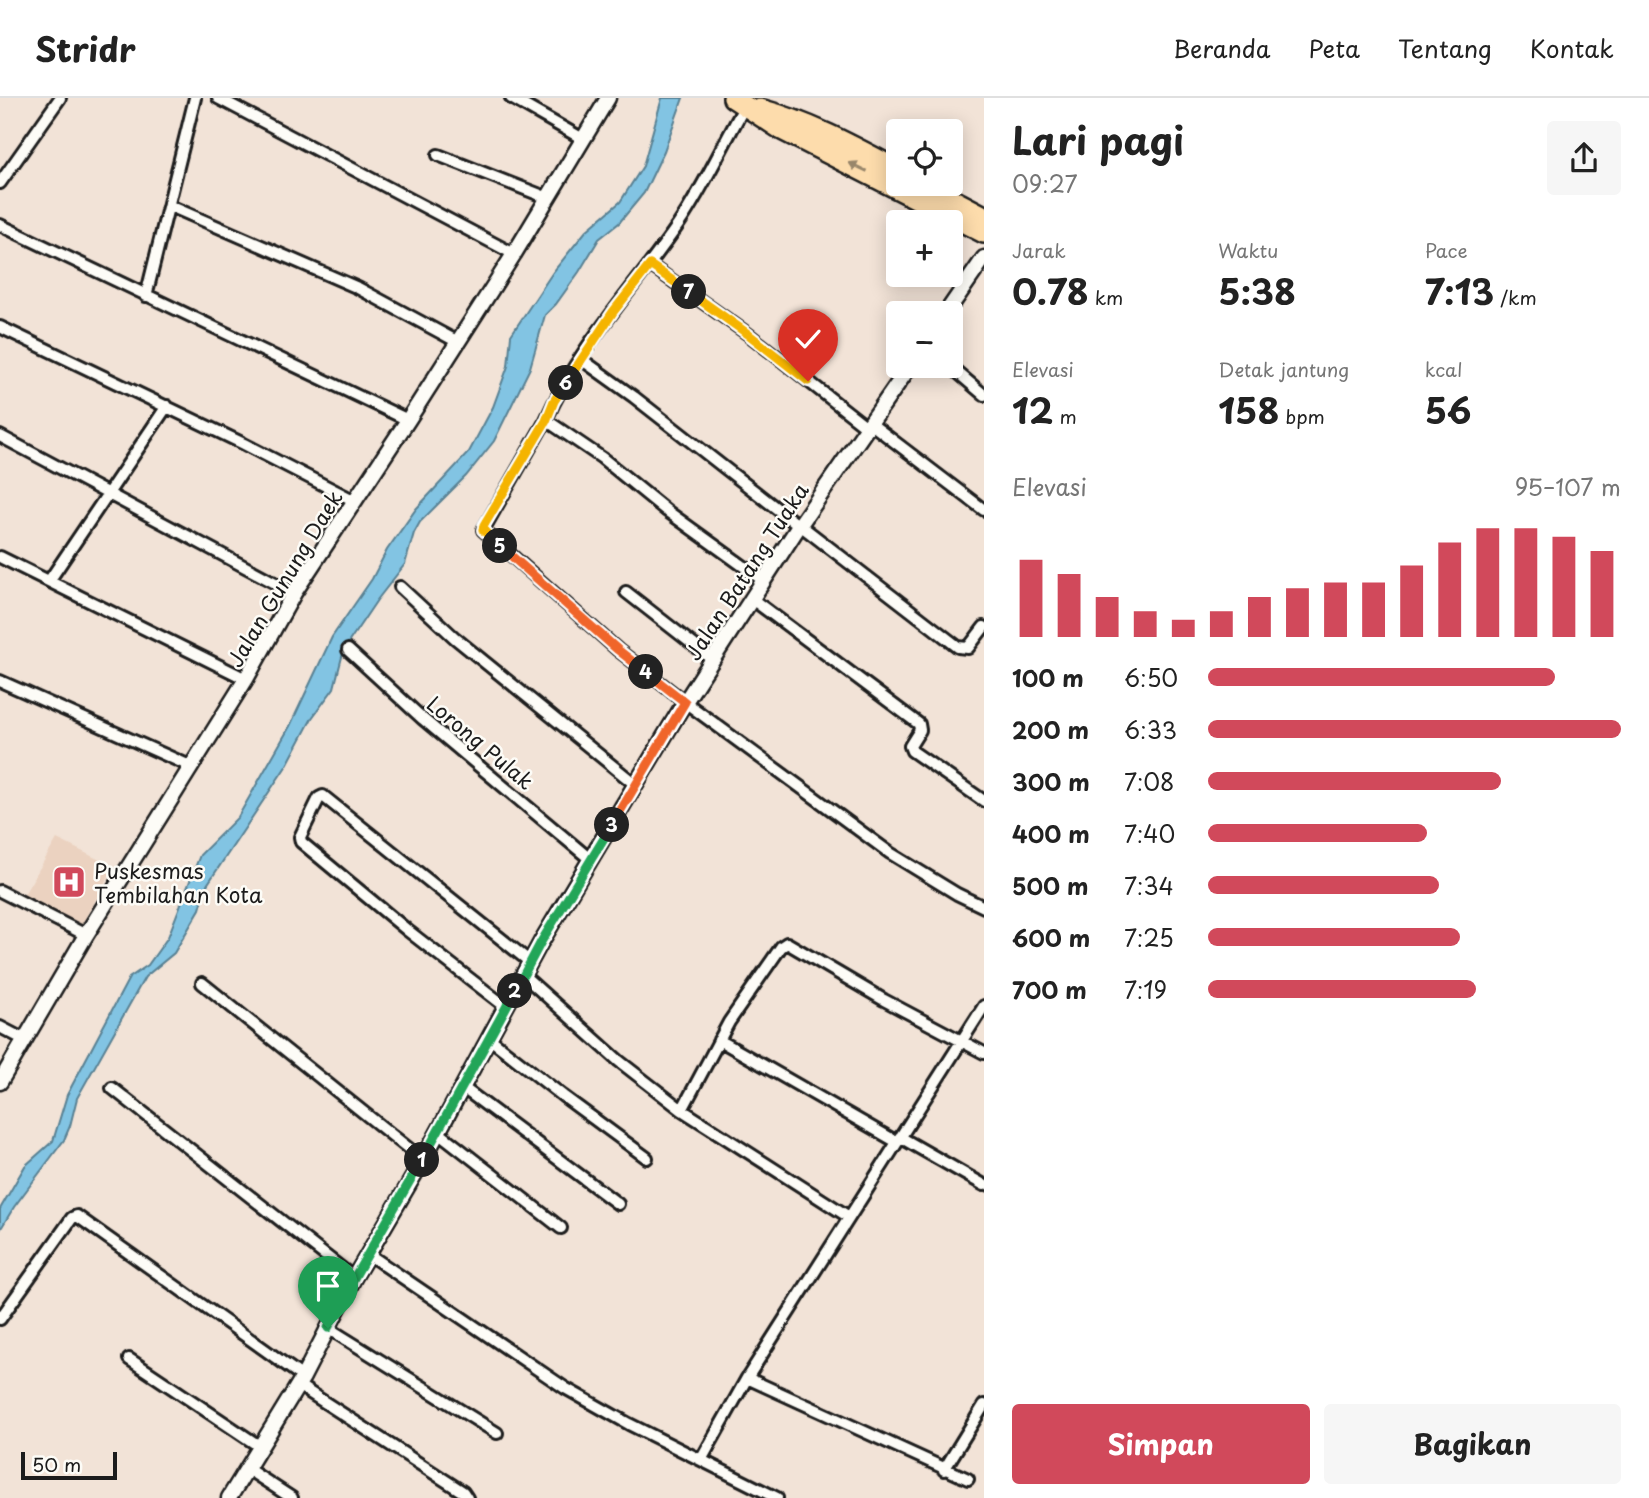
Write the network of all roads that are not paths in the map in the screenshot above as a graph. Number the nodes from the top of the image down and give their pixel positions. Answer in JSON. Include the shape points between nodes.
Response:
{"nodes":[{"id":1,"x":60,"y":98,"type":"edge"},
{"id":2,"x":195,"y":98,"type":"edge"},
{"id":3,"x":218,"y":98,"type":"edge"},
{"id":4,"x":511,"y":98,"type":"edge"},
{"id":5,"x":608,"y":98,"type":"edge"},
{"id":6,"x":743,"y":100,"type":"edge"},
{"id":7,"x":787,"y":123,"type":"junction"},
{"id":8,"x":583,"y":139,"type":"junction"},
{"id":9,"x":438,"y":155,"type":"dead end"},
{"id":10,"x":886,"y":164,"type":"edge"},
{"id":11,"x":0,"y":183,"type":"edge"},
{"id":12,"x":946,"y":196,"type":"edge"},
{"id":13,"x":548,"y":198,"type":"junction"},
{"id":14,"x":170,"y":206,"type":"junction"},
{"id":15,"x":984,"y":216,"type":"edge"},
{"id":16,"x":0,"y":225,"type":"edge"},
{"id":17,"x":984,"y":233,"type":"edge"},
{"id":18,"x":514,"y":254,"type":"junction"},
{"id":19,"x":984,"y":258,"type":"edge"},
{"id":20,"x":650,"y":265,"type":"junction"},
{"id":21,"x":146,"y":296,"type":"junction"},
{"id":22,"x":955,"y":301,"type":"edge"},
{"id":23,"x":0,"y":327,"type":"edge"},
{"id":24,"x":458,"y":342,"type":"junction"},
{"id":25,"x":581,"y":359,"type":"junction"},
{"id":26,"x":963,"y":377,"type":"edge"},
{"id":27,"x":902,"y":378,"type":"edge"},
{"id":28,"x":984,"y":396,"type":"edge"},
{"id":29,"x":167,"y":406,"type":"junction"},
{"id":30,"x":408,"y":420,"type":"junction"},
{"id":31,"x":546,"y":421,"type":"junction"},
{"id":32,"x":869,"y":426,"type":"junction"},
{"id":33,"x":0,"y":436,"type":"edge"},
{"id":34,"x":108,"y":494,"type":"junction"},
{"id":35,"x":355,"y":501,"type":"junction"},
{"id":36,"x":984,"y":510,"type":"edge"},
{"id":37,"x":799,"y":526,"type":"junction"},
{"id":38,"x":0,"y":557,"type":"edge"},
{"id":39,"x":49,"y":581,"type":"junction"},
{"id":40,"x":764,"y":581,"type":"junction"},
{"id":41,"x":400,"y":587,"type":"dead end"},
{"id":42,"x":626,"y":592,"type":"dead end"},
{"id":43,"x":294,"y":593,"type":"junction"},
{"id":44,"x":752,"y":599,"type":"junction"},
{"id":45,"x":984,"y":627,"type":"edge"},
{"id":46,"x":348,"y":650,"type":"dead end"},
{"id":47,"x":713,"y":660,"type":"junction"},
{"id":48,"x":246,"y":679,"type":"junction"},
{"id":49,"x":0,"y":681,"type":"edge"},
{"id":50,"x":685,"y":702,"type":"junction"},
{"id":51,"x":190,"y":766,"type":"junction"},
{"id":52,"x":636,"y":785,"type":"junction"},
{"id":53,"x":984,"y":801,"type":"edge"},
{"id":54,"x":591,"y":860,"type":"junction"},
{"id":55,"x":0,"y":891,"type":"edge"},
{"id":56,"x":984,"y":907,"type":"edge"},
{"id":57,"x":86,"y":935,"type":"junction"},
{"id":58,"x":530,"y":962,"type":"junction"},
{"id":59,"x":523,"y":975,"type":"junction"},
{"id":60,"x":202,"y":983,"type":"dead end"},
{"id":61,"x":984,"y":1006,"type":"edge"},
{"id":62,"x":506,"y":1007,"type":"junction"},
{"id":63,"x":0,"y":1027,"type":"edge"},
{"id":64,"x":489,"y":1038,"type":"junction"},
{"id":65,"x":25,"y":1040,"type":"junction"},
{"id":66,"x":719,"y":1040,"type":"junction"},
{"id":67,"x":962,"y":1040,"type":"junction"},
{"id":68,"x":984,"y":1053,"type":"edge"},
{"id":69,"x":0,"y":1082,"type":"edge"},
{"id":70,"x":462,"y":1087,"type":"junction"},
{"id":71,"x":112,"y":1088,"type":"dead end"},
{"id":72,"x":682,"y":1110,"type":"junction"},
{"id":73,"x":438,"y":1132,"type":"junction"},
{"id":74,"x":899,"y":1139,"type":"junction"},
{"id":75,"x":647,"y":1158,"type":"dead end"},
{"id":76,"x":423,"y":1160,"type":"junction"},
{"id":77,"x":984,"y":1185,"type":"edge"},
{"id":78,"x":618,"y":1204,"type":"dead end"},
{"id":79,"x":849,"y":1217,"type":"junction"},
{"id":80,"x":561,"y":1228,"type":"dead end"},
{"id":81,"x":368,"y":1254,"type":"junction"},
{"id":82,"x":354,"y":1278,"type":"junction"},
{"id":83,"x":0,"y":1319,"type":"edge"},
{"id":84,"x":328,"y":1328,"type":"junction"},
{"id":85,"x":129,"y":1359,"type":"dead end"},
{"id":86,"x":747,"y":1378,"type":"junction"},
{"id":87,"x":300,"y":1381,"type":"junction"},
{"id":88,"x":984,"y":1405,"type":"edge"},
{"id":89,"x":497,"y":1433,"type":"dead end"},
{"id":90,"x":259,"y":1446,"type":"junction"},
{"id":91,"x":701,"y":1460,"type":"junction"},
{"id":92,"x":246,"y":1468,"type":"junction"},
{"id":93,"x":944,"y":1470,"type":"junction"},
{"id":94,"x":968,"y":1479,"type":"dead end"},
{"id":95,"x":229,"y":1498,"type":"edge"},
{"id":96,"x":292,"y":1498,"type":"edge"},
{"id":97,"x":467,"y":1498,"type":"edge"},
{"id":98,"x":777,"y":1498,"type":"edge"}],
"edges":[{"from":1,"to":11,"type":"street"},
{"from":2,"to":14,"type":"street"},
{"from":3,"to":18,"type":"street"},
{"from":4,"to":8,"type":"street"},
{"from":5,"to":8,"type":"street","name":"Jalan Gunung Daek"},
{"from":6,"to":7,"type":"highway"},
{"from":6,"to":20,"type":"street","via":[[680,222]]},
{"from":7,"to":10,"type":"highway","via":[[825,132]]},
{"from":17,"to":7,"type":"highway","one_way":true},
{"from":8,"to":13,"type":"street","name":"Jalan Gunung Daek"},
{"from":9,"to":13,"type":"street"},
{"from":12,"to":15,"type":"highway"},
{"from":13,"to":18,"type":"street","name":"Jalan Gunung Daek"},
{"from":14,"to":21,"type":"street"},
{"from":14,"to":24,"type":"street","via":[[358,288]]},
{"from":16,"to":21,"type":"street"},
{"from":18,"to":24,"type":"street","name":"Jalan Gunung Daek"},
{"from":19,"to":22,"type":"street"},
{"from":20,"to":25,"type":"street"},
{"from":20,"to":32,"type":"street"},
{"from":21,"to":30,"type":"street"},
{"from":23,"to":29,"type":"street"},
{"from":24,"to":30,"type":"street","name":"Jalan Gunung Daek"},
{"from":25,"to":31,"type":"street"},
{"from":25,"to":37,"type":"street"},
{"from":26,"to":28,"type":"street"},
{"from":27,"to":32,"type":"street","name":"Jalan Batang Tuaka"},
{"from":29,"to":34,"type":"street"},
{"from":29,"to":35,"type":"street"},
{"from":30,"to":35,"type":"street","name":"Jalan Gunung Daek"},
{"from":31,"to":40,"type":"street"},
{"from":31,"to":50,"type":"street","via":[[483,530],[618,650]]},
{"from":32,"to":36,"type":"street"},
{"from":32,"to":37,"type":"street","name":"Jalan Batang Tuaka"},
{"from":33,"to":34,"type":"street"},
{"from":34,"to":39,"type":"street"},
{"from":34,"to":43,"type":"street"},
{"from":35,"to":43,"type":"street","name":"Jalan Gunung Daek"},
{"from":37,"to":40,"type":"street","name":"Jalan Batang Tuaka"},
{"from":37,"to":45,"type":"street","via":[[958,647],[968,648]]},
{"from":38,"to":39,"type":"street"},
{"from":39,"to":48,"type":"street"},
{"from":40,"to":44,"type":"street","name":"Jalan Batang Tuaka"},
{"from":41,"to":52,"type":"street","via":[[455,638]]},
{"from":42,"to":47,"type":"street"},
{"from":43,"to":48,"type":"street","name":"Jalan Gunung Daek"},
{"from":44,"to":47,"type":"street","name":"Jalan Batang Tuaka"},
{"from":44,"to":53,"type":"street","via":[[919,724],[912,751]]},
{"from":46,"to":54,"type":"street","name":"Lorong Pulak"},
{"from":47,"to":50,"type":"street","name":"Jalan Batang Tuaka"},
{"from":48,"to":51,"type":"street","name":"Jalan Gunung Daek"},
{"from":49,"to":51,"type":"street"},
{"from":50,"to":52,"type":"street","name":"Jalan Batang Tuaka"},
{"from":50,"to":56,"type":"street","via":[[890,853]]},
{"from":51,"to":57,"type":"street","name":"Jalan Gunung Daek"},
{"from":52,"to":54,"type":"street","name":"Jalan Batang Tuaka"},
{"from":54,"to":58,"type":"street","name":"Jalan Batang Tuaka"},
{"from":55,"to":57,"type":"street"},
{"from":57,"to":65,"type":"street","name":"Jalan Gunung Daek"},
{"from":58,"to":59,"type":"street","name":"Jalan Batang Tuaka"},
{"from":58,"to":62,"type":"street","via":[[323,796],[319,798],[301,842]]},
{"from":59,"to":62,"type":"street","name":"Jalan Batang Tuaka"},
{"from":59,"to":72,"type":"street"},
{"from":60,"to":76,"type":"street"},
{"from":61,"to":67,"type":"street"},
{"from":62,"to":64,"type":"street","name":"Jalan Batang Tuaka"},
{"from":63,"to":65,"type":"street"},
{"from":64,"to":70,"type":"street","name":"Jalan Batang Tuaka"},
{"from":64,"to":75,"type":"street"},
{"from":65,"to":69,"type":"street","name":"Jalan Gunung Daek"},
{"from":66,"to":67,"type":"street","via":[[787,943]]},
{"from":66,"to":72,"type":"street"},
{"from":66,"to":74,"type":"street"},
{"from":67,"to":68,"type":"street"},
{"from":67,"to":74,"type":"street"},
{"from":70,"to":73,"type":"street","name":"Jalan Batang Tuaka"},
{"from":70,"to":78,"type":"street"},
{"from":71,"to":82,"type":"street"},
{"from":72,"to":79,"type":"street"},
{"from":73,"to":76,"type":"street","name":"Jalan Batang Tuaka"},
{"from":73,"to":80,"type":"street"},
{"from":74,"to":77,"type":"street"},
{"from":74,"to":79,"type":"street"},
{"from":76,"to":81,"type":"street","name":"Jalan Batang Tuaka"},
{"from":79,"to":86,"type":"street"},
{"from":81,"to":82,"type":"street","name":"Jalan Batang Tuaka"},
{"from":81,"to":91,"type":"street","via":[[565,1388]]},
{"from":82,"to":84,"type":"street","name":"Jalan Batang Tuaka"},
{"from":83,"to":87,"type":"street","via":[[77,1216]]},
{"from":84,"to":87,"type":"street","name":"Jalan Batang Tuaka"},
{"from":84,"to":89,"type":"street"},
{"from":85,"to":90,"type":"street"},
{"from":86,"to":91,"type":"street"},
{"from":86,"to":93,"type":"street"},
{"from":87,"to":90,"type":"street","name":"Jalan Batang Tuaka"},
{"from":87,"to":97,"type":"street"},
{"from":88,"to":93,"type":"street"},
{"from":90,"to":92,"type":"street","name":"Jalan Batang Tuaka"},
{"from":91,"to":98,"type":"street"},
{"from":92,"to":95,"type":"street","name":"Jalan Batang Tuaka"},
{"from":92,"to":96,"type":"street"},
{"from":93,"to":94,"type":"street"}]}
